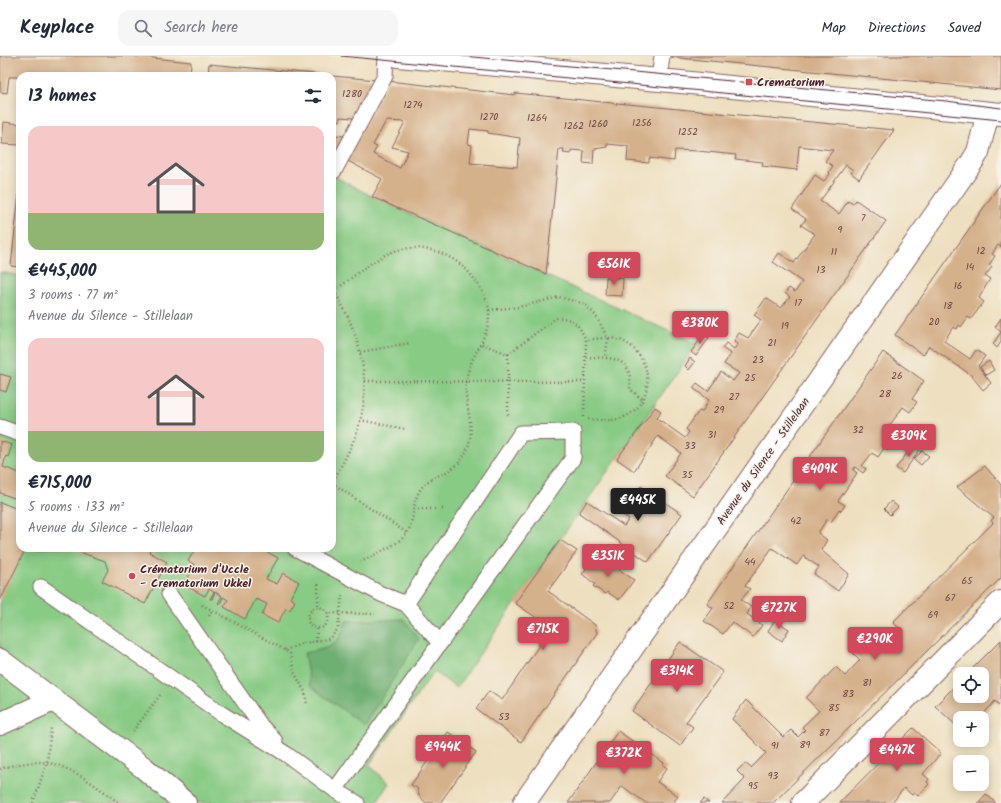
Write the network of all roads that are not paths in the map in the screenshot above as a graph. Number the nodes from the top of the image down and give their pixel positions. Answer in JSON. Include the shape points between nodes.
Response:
{"nodes":[{"id":1,"x":386,"y":56,"type":"edge"},
{"id":2,"x":398,"y":56,"type":"edge"},
{"id":3,"x":662,"y":56,"type":"edge"},
{"id":4,"x":427,"y":57,"type":"edge"},
{"id":5,"x":659,"y":80,"type":"junction"},
{"id":6,"x":994,"y":114,"type":"edge"},
{"id":7,"x":336,"y":167,"type":"edge"},
{"id":8,"x":0,"y":427,"type":"edge"},
{"id":9,"x":16,"y":433,"type":"edge"},
{"id":10,"x":317,"y":554,"type":"edge"},
{"id":11,"x":41,"y":587,"type":"dead end"},
{"id":12,"x":169,"y":594,"type":"dead end"},
{"id":13,"x":1001,"y":602,"type":"edge"},
{"id":14,"x":406,"y":604,"type":"junction"},
{"id":15,"x":440,"y":643,"type":"junction"},
{"id":16,"x":0,"y":660,"type":"edge"},
{"id":17,"x":53,"y":700,"type":"junction"},
{"id":18,"x":0,"y":724,"type":"edge"},
{"id":19,"x":286,"y":754,"type":"junction"},
{"id":20,"x":335,"y":790,"type":"junction"},
{"id":21,"x":185,"y":803,"type":"edge"},
{"id":22,"x":357,"y":803,"type":"edge"},
{"id":23,"x":524,"y":803,"type":"edge"},
{"id":24,"x":803,"y":803,"type":"edge"}],
"edges":[{"from":1,"to":7,"type":"lane","via":[[385,76]]},
{"from":2,"to":4,"type":"street"},
{"from":3,"to":5,"type":"lane"},
{"from":4,"to":5,"type":"street"},
{"from":5,"to":6,"type":"street"},
{"from":6,"to":23,"type":"street","name":"Avenue du Silence - Stillelaan","via":[[972,162]]},
{"from":8,"to":9,"type":"lane"},
{"from":10,"to":14,"type":"lane","via":[[349,577],[380,594]]},
{"from":11,"to":19,"type":"lane","via":[[222,714]]},
{"from":12,"to":19,"type":"lane","via":[[261,726]]},
{"from":13,"to":24,"type":"street"},
{"from":14,"to":15,"type":"lane"},
{"from":14,"to":15,"type":"lane","via":[[521,433],[573,432],[573,458]]},
{"from":15,"to":20,"type":"lane"},
{"from":16,"to":17,"type":"street"},
{"from":17,"to":18,"type":"street"},
{"from":17,"to":21,"type":"street","via":[[144,768]]},
{"from":19,"to":20,"type":"lane"},
{"from":20,"to":22,"type":"lane"}]}
